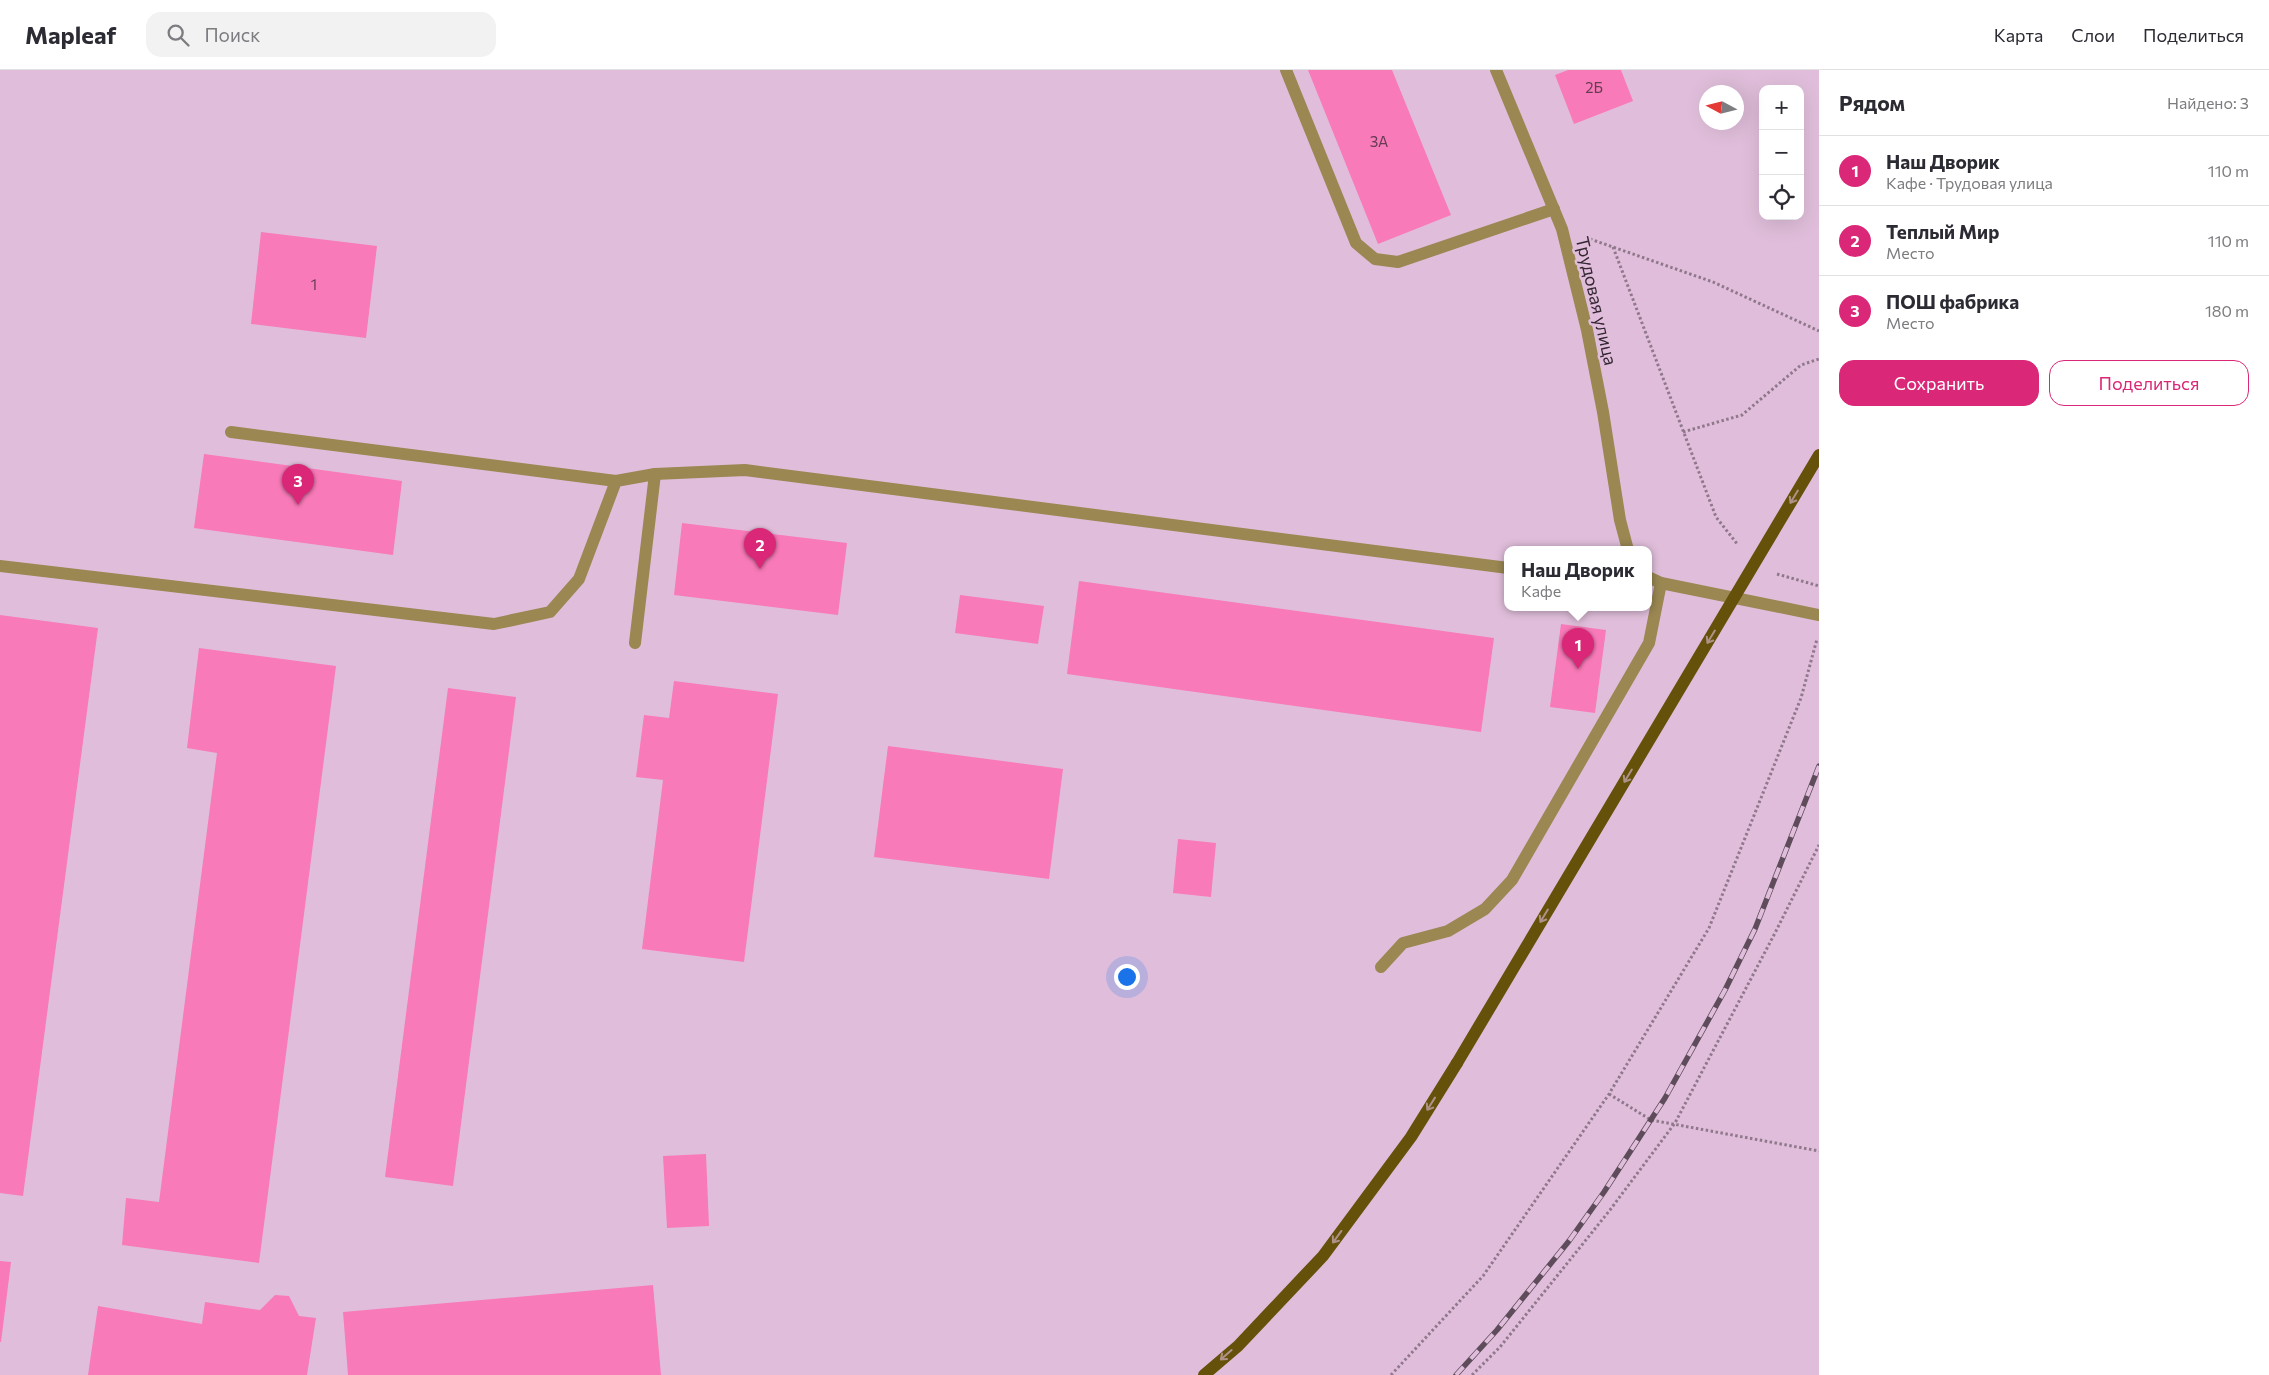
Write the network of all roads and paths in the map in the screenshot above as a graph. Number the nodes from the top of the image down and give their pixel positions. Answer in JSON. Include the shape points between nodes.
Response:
{"nodes":[{"id":1,"x":1286,"y":70,"type":"edge"},
{"id":2,"x":1496,"y":70,"type":"edge"},
{"id":3,"x":1554,"y":209,"type":"junction"},
{"id":4,"x":1562,"y":229,"type":"junction"},
{"id":5,"x":1613,"y":247,"type":"junction"},
{"id":6,"x":1819,"y":331,"type":"edge"},
{"id":7,"x":1819,"y":359,"type":"edge"},
{"id":8,"x":231,"y":432,"type":"dead end"},
{"id":9,"x":1683,"y":432,"type":"junction"},
{"id":10,"x":1819,"y":455,"type":"edge"},
{"id":11,"x":655,"y":474,"type":"junction"},
{"id":12,"x":616,"y":481,"type":"junction"},
{"id":13,"x":1627,"y":546,"type":"edge"},
{"id":14,"x":1739,"y":546,"type":"dead end"},
{"id":15,"x":0,"y":566,"type":"edge"},
{"id":16,"x":1504,"y":567,"type":"edge"},
{"id":17,"x":1774,"y":574,"type":"dead end"},
{"id":18,"x":1652,"y":579,"type":"edge"},
{"id":19,"x":1661,"y":583,"type":"junction"},
{"id":20,"x":1819,"y":586,"type":"edge"},
{"id":21,"x":1819,"y":615,"type":"edge"},
{"id":22,"x":1819,"y":632,"type":"edge"},
{"id":23,"x":635,"y":643,"type":"dead end"},
{"id":24,"x":1819,"y":844,"type":"edge"},
{"id":25,"x":1380,"y":967,"type":"dead end"},
{"id":26,"x":1609,"y":1094,"type":"junction"},
{"id":27,"x":1675,"y":1123,"type":"junction"},
{"id":28,"x":1819,"y":1151,"type":"edge"},
{"id":29,"x":1204,"y":1375,"type":"edge"},
{"id":30,"x":1391,"y":1375,"type":"edge"},
{"id":31,"x":1472,"y":1375,"type":"edge"}],
"edges":[{"from":1,"to":3,"type":"street","via":[[1356,243],[1375,259],[1398,262]]},
{"from":2,"to":3,"type":"street","name":"Трудовая улица"},
{"from":3,"to":4,"type":"street","name":"Трудовая улица"},
{"from":4,"to":5,"type":"path"},
{"from":4,"to":13,"type":"street","name":"Трудовая улица","via":[[1587,330]]},
{"from":5,"to":6,"type":"path","via":[[1713,282]]},
{"from":5,"to":9,"type":"path"},
{"from":7,"to":9,"type":"path","via":[[1801,365],[1742,415]]},
{"from":8,"to":12,"type":"street"},
{"from":9,"to":14,"type":"path","via":[[1716,516]]},
{"from":10,"to":29,"type":"main road","one_way":true,"bridge":true,"via":[[1411,1137],[1323,1256],[1238,1346]]},
{"from":11,"to":12,"type":"street"},
{"from":11,"to":16,"type":"street","via":[[744,470]]},
{"from":11,"to":23,"type":"street"},
{"from":12,"to":15,"type":"street","via":[[579,579],[550,612],[494,624]]},
{"from":17,"to":20,"type":"path"},
{"from":18,"to":19,"type":"street"},
{"from":19,"to":21,"type":"street"},
{"from":19,"to":25,"type":"street","via":[[1649,643],[1512,880],[1485,909],[1448,931],[1403,943]]},
{"from":22,"to":26,"type":"path","via":[[1801,698],[1709,928]]},
{"from":24,"to":27,"type":"path"},
{"from":26,"to":27,"type":"path","via":[[1651,1120]]},
{"from":26,"to":30,"type":"path","via":[[1483,1276]]},
{"from":27,"to":28,"type":"path"},
{"from":27,"to":31,"type":"path","via":[[1500,1347]]}]}
